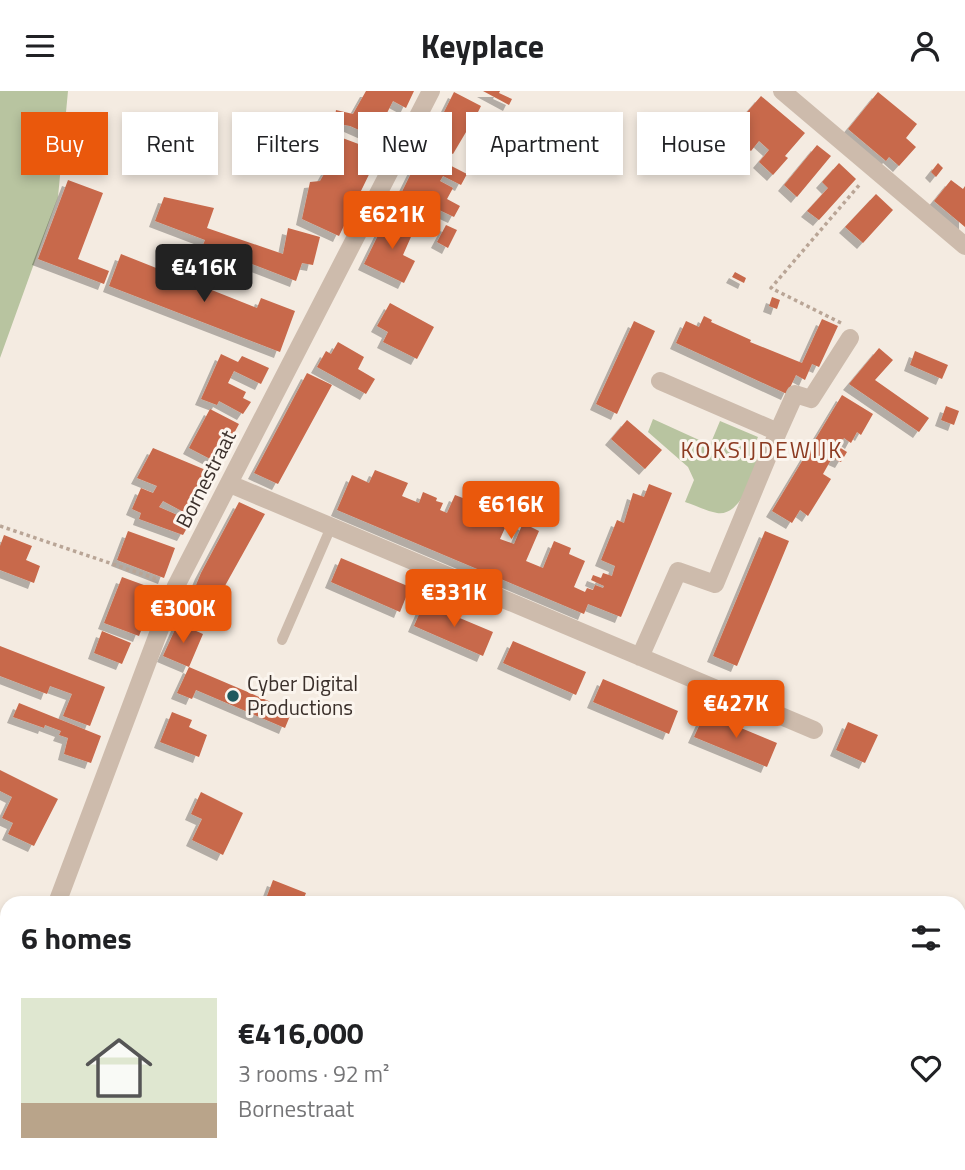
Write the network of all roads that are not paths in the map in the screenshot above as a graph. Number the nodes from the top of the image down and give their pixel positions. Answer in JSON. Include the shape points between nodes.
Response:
{"nodes":[{"id":1,"x":431,"y":91,"type":"edge"},
{"id":2,"x":782,"y":91,"type":"edge"},
{"id":3,"x":965,"y":246,"type":"edge"},
{"id":4,"x":850,"y":338,"type":"road end"},
{"id":5,"x":660,"y":381,"type":"dead end"},
{"id":6,"x":778,"y":432,"type":"junction"},
{"id":7,"x":230,"y":484,"type":"junction"},
{"id":8,"x":331,"y":527,"type":"junction"},
{"id":9,"x":282,"y":640,"type":"dead end"},
{"id":10,"x":640,"y":657,"type":"junction"},
{"id":11,"x":814,"y":730,"type":"dead end"},
{"id":12,"x":60,"y":896,"type":"edge"}],
"edges":[{"from":1,"to":7,"type":"street","name":"Bornestraat"},
{"from":2,"to":3,"type":"street"},
{"from":4,"to":6,"type":"street","via":[[810,399],[795,394]]},
{"from":5,"to":6,"type":"street"},
{"from":6,"to":10,"type":"street","via":[[715,584],[678,571]]},
{"from":7,"to":8,"type":"street"},
{"from":7,"to":12,"type":"street","name":"Bornestraat","via":[[176,586]]},
{"from":8,"to":9,"type":"lane"},
{"from":8,"to":10,"type":"street"},
{"from":10,"to":11,"type":"street"}]}
